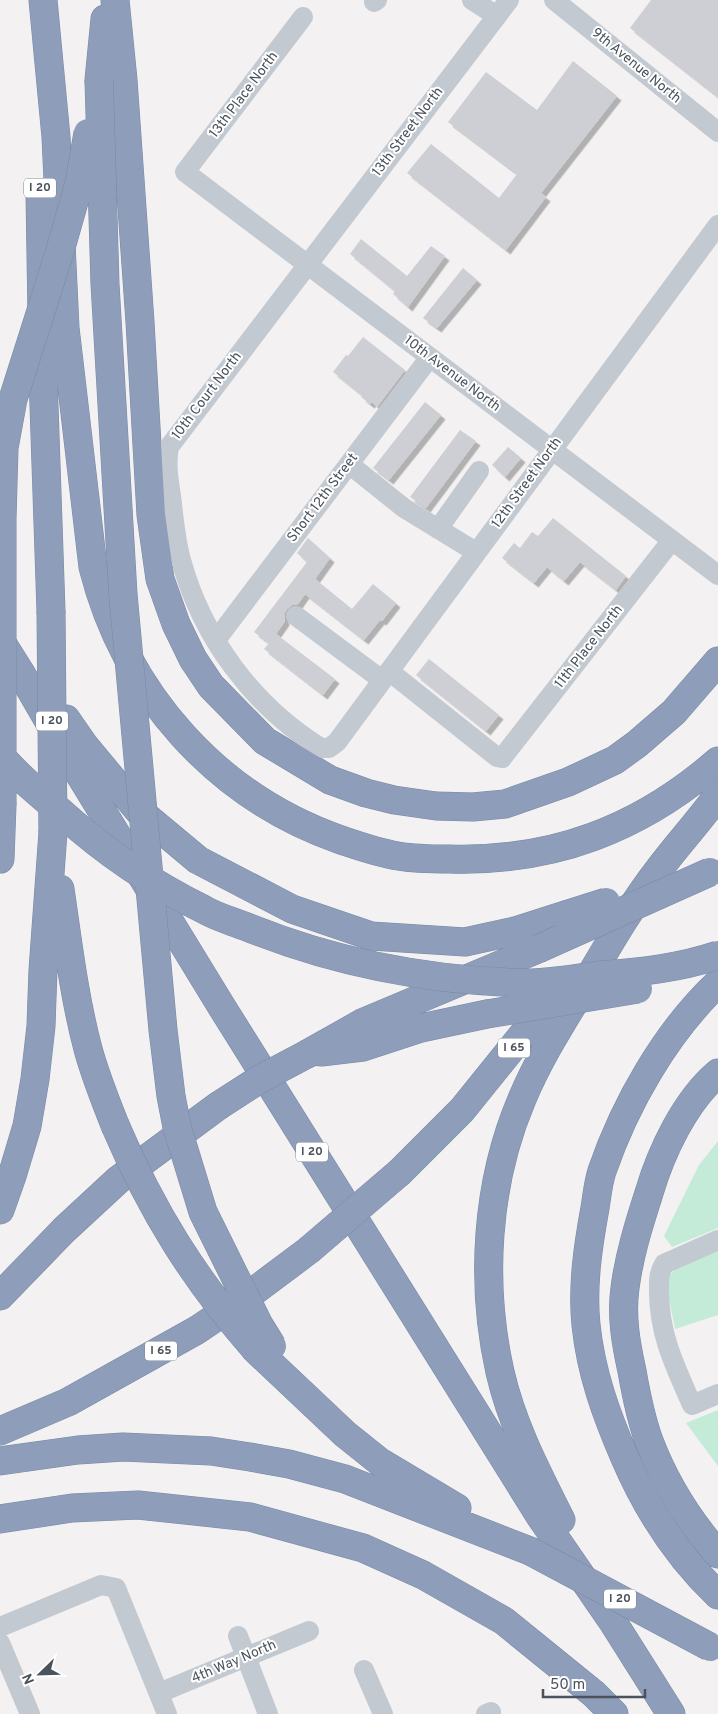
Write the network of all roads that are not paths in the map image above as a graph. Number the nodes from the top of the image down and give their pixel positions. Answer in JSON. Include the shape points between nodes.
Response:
{"nodes":[{"id":1,"x":38,"y":0,"type":"edge"},
{"id":2,"x":43,"y":0,"type":"edge"},
{"id":3,"x":107,"y":0,"type":"edge"},
{"id":4,"x":115,"y":0,"type":"edge"},
{"id":5,"x":472,"y":0,"type":"edge"},
{"id":6,"x":509,"y":0,"type":"edge"},
{"id":7,"x":554,"y":0,"type":"edge"},
{"id":8,"x":497,"y":16,"type":"junction"},
{"id":9,"x":303,"y":17,"type":"dead end"},
{"id":10,"x":99,"y":80,"type":"junction"},
{"id":11,"x":718,"y":132,"type":"edge"},
{"id":12,"x":185,"y":172,"type":"joint"},
{"id":13,"x":718,"y":225,"type":"edge"},
{"id":14,"x":307,"y":264,"type":"junction"},
{"id":15,"x":430,"y":357,"type":"junction"},
{"id":16,"x":552,"y":449,"type":"junction"},
{"id":17,"x":349,"y":464,"type":"junction"},
{"id":18,"x":479,"y":471,"type":"dead end"},
{"id":19,"x":438,"y":529,"type":"junction"},
{"id":20,"x":672,"y":540,"type":"junction"},
{"id":21,"x":476,"y":552,"type":"junction"},
{"id":22,"x":718,"y":575,"type":"edge"},
{"id":23,"x":296,"y":616,"type":"dead end"},
{"id":24,"x":0,"y":629,"type":"edge"},
{"id":25,"x":216,"y":640,"type":"junction"},
{"id":26,"x":718,"y":661,"type":"edge"},
{"id":27,"x":386,"y":675,"type":"junction"},
{"id":28,"x":337,"y":742,"type":"joint"},
{"id":29,"x":0,"y":755,"type":"edge"},
{"id":30,"x":718,"y":761,"type":"edge"},
{"id":31,"x":718,"y":796,"type":"edge"},
{"id":32,"x":53,"y":832,"type":"junction"},
{"id":33,"x":0,"y":859,"type":"edge"},
{"id":34,"x":714,"y":870,"type":"edge"},
{"id":35,"x":624,"y":920,"type":"junction"},
{"id":36,"x":718,"y":955,"type":"edge"},
{"id":37,"x":718,"y":974,"type":"edge"},
{"id":38,"x":718,"y":983,"type":"edge"},
{"id":39,"x":310,"y":1053,"type":"junction"},
{"id":40,"x":718,"y":1073,"type":"edge"},
{"id":41,"x":0,"y":1210,"type":"edge"},
{"id":42,"x":718,"y":1240,"type":"edge"},
{"id":43,"x":0,"y":1296,"type":"edge"},
{"id":44,"x":718,"y":1394,"type":"edge"},
{"id":45,"x":309,"y":1401,"type":"junction"},
{"id":46,"x":0,"y":1431,"type":"edge"},
{"id":47,"x":0,"y":1461,"type":"edge"},
{"id":48,"x":0,"y":1519,"type":"edge"},
{"id":49,"x":530,"y":1551,"type":"junction"},
{"id":50,"x":718,"y":1554,"type":"edge"},
{"id":51,"x":718,"y":1595,"type":"edge"},
{"id":52,"x":613,"y":1622,"type":"junction"},
{"id":53,"x":0,"y":1627,"type":"edge"},
{"id":54,"x":309,"y":1631,"type":"dead end"},
{"id":55,"x":238,"y":1636,"type":"dead end"},
{"id":56,"x":0,"y":1644,"type":"edge"},
{"id":57,"x":714,"y":1650,"type":"edge"},
{"id":58,"x":246,"y":1657,"type":"junction"},
{"id":59,"x":364,"y":1670,"type":"dead end"},
{"id":60,"x":159,"y":1693,"type":"junction"},
{"id":61,"x":30,"y":1714,"type":"edge"},
{"id":62,"x":167,"y":1714,"type":"edge"},
{"id":63,"x":268,"y":1714,"type":"edge"},
{"id":64,"x":382,"y":1714,"type":"edge"},
{"id":65,"x":614,"y":1714,"type":"edge"},
{"id":66,"x":671,"y":1714,"type":"edge"}],
"edges":[{"from":1,"to":32,"type":"highway","number":"I 20","bridge":true},
{"from":2,"to":30,"type":"highway","via":[[56,137],[64,328],[93,567],[107,612],[125,651],[142,682],[187,741],[249,794],[317,832],[398,856],[434,859],[482,860],[521,856],[602,834],[670,799]]},
{"from":3,"to":10,"type":"highway"},
{"from":4,"to":26,"type":"highway","via":[[151,515],[160,579],[176,624],[210,686],[265,741],[330,780],[385,798],[436,806],[473,807],[505,804],[568,782],[615,760],[674,712]]},
{"from":5,"to":8,"type":"street"},
{"from":6,"to":8,"type":"street","name":"13th Street North"},
{"from":7,"to":11,"type":"street","name":"9th Avenue North"},
{"from":8,"to":14,"type":"street","name":"13th Street North"},
{"from":9,"to":12,"type":"street","name":"13th Place North"},
{"from":10,"to":33,"type":"highway","bridge":true,"via":[[79,184],[13,399],[4,448]]},
{"from":10,"to":45,"type":"highway","bridge":true,"via":[[105,284],[124,594],[171,1096],[202,1212],[258,1325]]},
{"from":12,"to":14,"type":"street","name":"10th Avenue North"},
{"from":13,"to":16,"type":"street","name":"12th Street North"},
{"from":14,"to":15,"type":"street","name":"10th Avenue North"},
{"from":14,"to":25,"type":"street","name":"10th Court North","via":[[169,448],[168,467],[181,560],[193,595]]},
{"from":15,"to":16,"type":"street","name":"10th Avenue North"},
{"from":15,"to":17,"type":"street","name":"Short 12th Street"},
{"from":16,"to":20,"type":"street","name":"10th Avenue North"},
{"from":16,"to":21,"type":"street","name":"12th Street North"},
{"from":17,"to":19,"type":"street","via":[[404,508]]},
{"from":17,"to":25,"type":"street","name":"Short 12th Street"},
{"from":18,"to":19,"type":"street"},
{"from":19,"to":21,"type":"street"},
{"from":20,"to":22,"type":"street","name":"10th Avenue North"},
{"from":20,"to":27,"type":"street","name":"11th Place North","via":[[502,758]]},
{"from":21,"to":27,"type":"street","name":"12th Street North"},
{"from":23,"to":27,"type":"street"},
{"from":24,"to":34,"type":"highway","bridge":true,"via":[[84,745],[138,810],[198,860],[292,909],[371,936],[465,942],[516,931]]},
{"from":24,"to":52,"type":"highway","number":"I 20","via":[[22,675],[80,775],[230,1020],[540,1516]]},
{"from":25,"to":28,"type":"street","name":"10th Court North","via":[[248,685],[284,721],[321,748],[329,748]]},
{"from":27,"to":28,"type":"street","name":"12th Street North"},
{"from":29,"to":36,"type":"highway","bridge":true,"via":[[13,771],[83,832],[132,868],[204,910],[322,954],[396,970],[529,983],[654,970]]},
{"from":31,"to":35,"type":"highway","number":"I 65"},
{"from":32,"to":41,"type":"highway","via":[[35,1079],[27,1126]]},
{"from":32,"to":45,"type":"highway","number":"I 20","bridge":true,"via":[[68,954],[78,1004],[100,1089],[133,1167],[168,1233],[210,1295],[256,1350]]},
{"from":34,"to":39,"type":"highway","bridge":true,"via":[[364,1022]]},
{"from":35,"to":46,"type":"highway","number":"I 65","bridge":true,"via":[[558,991],[462,1110],[400,1172],[309,1250],[197,1330],[68,1402]]},
{"from":35,"to":52,"type":"highway","via":[[549,1044],[521,1101],[497,1183],[488,1278],[491,1327],[500,1374],[514,1420],[531,1461]]},
{"from":37,"to":39,"type":"highway","bridge":true,"via":[[487,1014],[421,1028],[363,1047]]},
{"from":38,"to":51,"type":"highway","via":[[675,1032],[649,1071],[621,1124],[602,1173],[587,1261],[586,1324],[595,1381],[633,1476],[680,1554]]},
{"from":39,"to":43,"type":"highway","bridge":true,"via":[[218,1106],[118,1180]]},
{"from":40,"to":50,"type":"highway","via":[[704,1084],[657,1165],[636,1235],[625,1289],[624,1320],[637,1397],[649,1440],[688,1517]]},
{"from":42,"to":44,"type":"street","via":[[664,1264],[658,1274],[659,1312],[668,1350],[692,1405]]},
{"from":45,"to":49,"type":"highway","number":"I 20","via":[[380,1462]]},
{"from":47,"to":49,"type":"highway","via":[[123,1447],[211,1451],[289,1464],[345,1479]]},
{"from":48,"to":65,"type":"highway","via":[[72,1508],[138,1505],[250,1517],[363,1548],[423,1575],[504,1621]]},
{"from":49,"to":57,"type":"highway","number":"I 20","bridge":true},
{"from":52,"to":66,"type":"highway","number":"I 20"},
{"from":53,"to":60,"type":"street","via":[[101,1585],[116,1588]]},
{"from":54,"to":58,"type":"street","name":"4th Way North"},
{"from":55,"to":58,"type":"street"},
{"from":56,"to":61,"type":"street"},
{"from":58,"to":60,"type":"street","name":"4th Way North"},
{"from":58,"to":63,"type":"street"},
{"from":59,"to":64,"type":"street"},
{"from":60,"to":62,"type":"street"}]}
